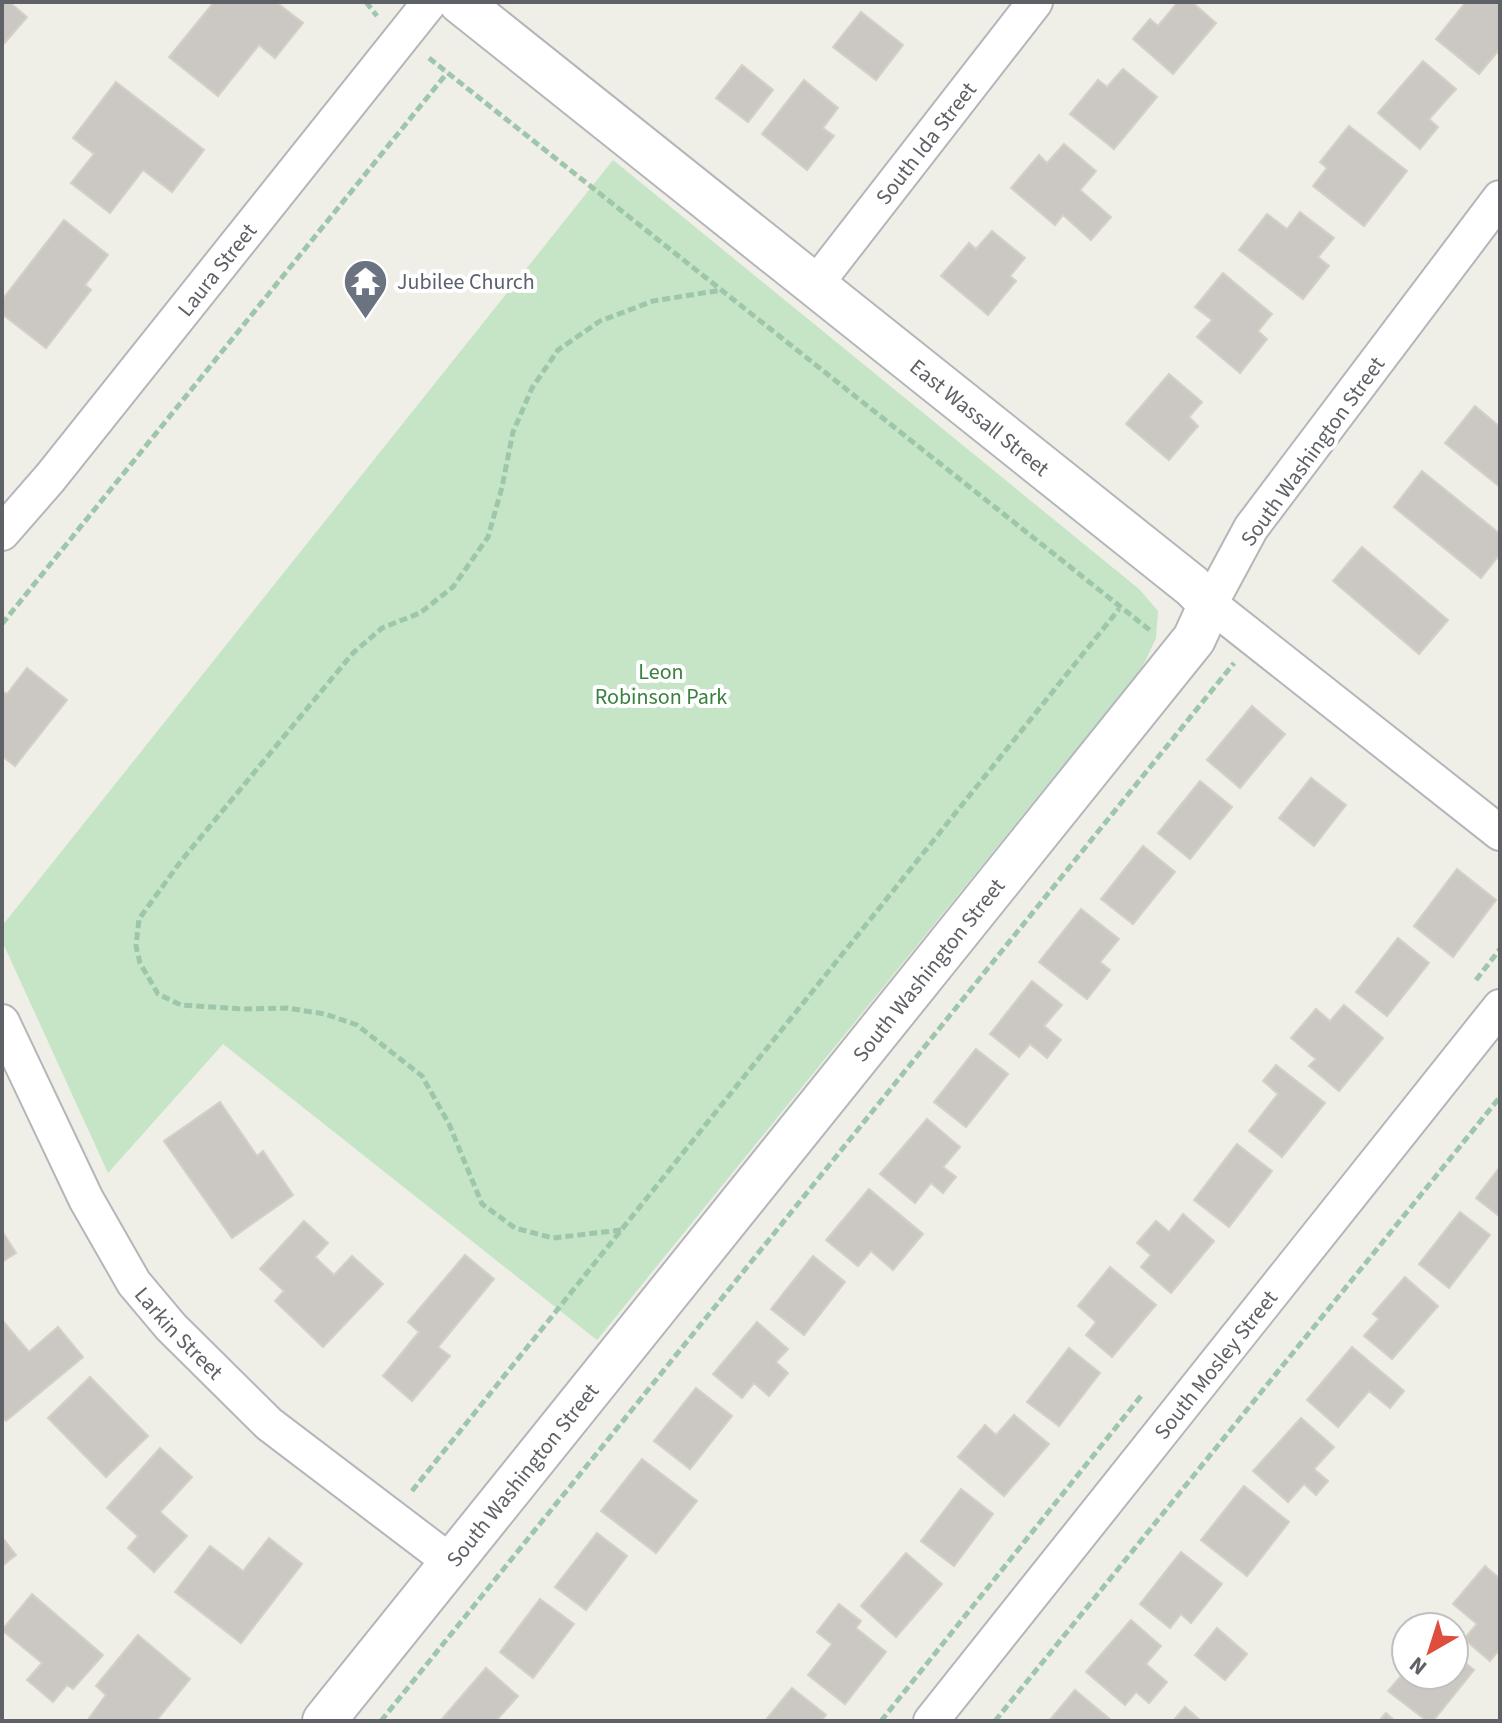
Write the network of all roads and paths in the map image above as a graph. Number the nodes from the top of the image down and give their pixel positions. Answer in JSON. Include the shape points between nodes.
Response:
{"nodes":[{"id":1,"x":366,"y":2,"type":"edge"},
{"id":2,"x":430,"y":2,"type":"edge"},
{"id":3,"x":460,"y":2,"type":"edge"},
{"id":4,"x":1035,"y":2,"type":"edge"},
{"id":5,"x":402,"y":36,"type":"junction"},
{"id":6,"x":447,"y":73,"type":"junction"},
{"id":7,"x":1500,"y":198,"type":"edge"},
{"id":8,"x":815,"y":285,"type":"junction"},
{"id":9,"x":722,"y":290,"type":"junction"},
{"id":10,"x":2,"y":533,"type":"edge"},
{"id":11,"x":1210,"y":604,"type":"junction"},
{"id":12,"x":1119,"y":609,"type":"junction"},
{"id":13,"x":2,"y":624,"type":"edge"},
{"id":14,"x":1183,"y":652,"type":"junction"},
{"id":15,"x":1234,"y":663,"type":"dead end"},
{"id":16,"x":1500,"y":833,"type":"edge"},
{"id":17,"x":1500,"y":1007,"type":"edge"},
{"id":18,"x":2,"y":1022,"type":"edge"},
{"id":19,"x":1500,"y":1097,"type":"edge"},
{"id":20,"x":621,"y":1230,"type":"junction"},
{"id":21,"x":412,"y":1491,"type":"dead end"},
{"id":22,"x":452,"y":1563,"type":"junction"},
{"id":23,"x":324,"y":1721,"type":"edge"},
{"id":24,"x":381,"y":1721,"type":"edge"},
{"id":25,"x":931,"y":1721,"type":"edge"},
{"id":26,"x":995,"y":1721,"type":"edge"}],
"edges":[{"from":1,"to":5,"type":"path"},
{"from":2,"to":5,"type":"street","name":"Laura Street"},
{"from":3,"to":8,"type":"street","name":"East Wassall Street"},
{"from":4,"to":8,"type":"street","name":"South Ida Street"},
{"from":5,"to":6,"type":"path"},
{"from":5,"to":10,"type":"street","name":"Laura Street"},
{"from":6,"to":9,"type":"path"},
{"from":6,"to":13,"type":"path"},
{"from":7,"to":11,"type":"street","name":"South Washington Street","via":[[1251,528]]},
{"from":8,"to":11,"type":"street","name":"East Wassall Street"},
{"from":9,"to":12,"type":"path"},
{"from":9,"to":20,"type":"path","via":[[653,301],[600,321],[558,350],[532,388],[513,432],[488,537],[453,587],[420,613],[382,628],[353,653],[181,861],[139,919],[136,946],[158,994],[181,1005],[287,1008],[357,1025],[422,1076],[449,1124],[482,1204],[515,1228],[553,1238]]},
{"from":11,"to":14,"type":"street","name":"South Washington Street"},
{"from":11,"to":16,"type":"street","name":"East Wassall Street"},
{"from":12,"to":14,"type":"path"},
{"from":12,"to":20,"type":"path"},
{"from":14,"to":22,"type":"street","name":"South Washington Street"},
{"from":15,"to":24,"type":"path"},
{"from":17,"to":25,"type":"street","name":"South Mosley Street"},
{"from":18,"to":22,"type":"street","name":"Larkin Street","via":[[86,1199],[134,1283],[269,1424]]},
{"from":19,"to":26,"type":"path"},
{"from":20,"to":21,"type":"path"},
{"from":22,"to":23,"type":"street","name":"South Washington Street"}]}
